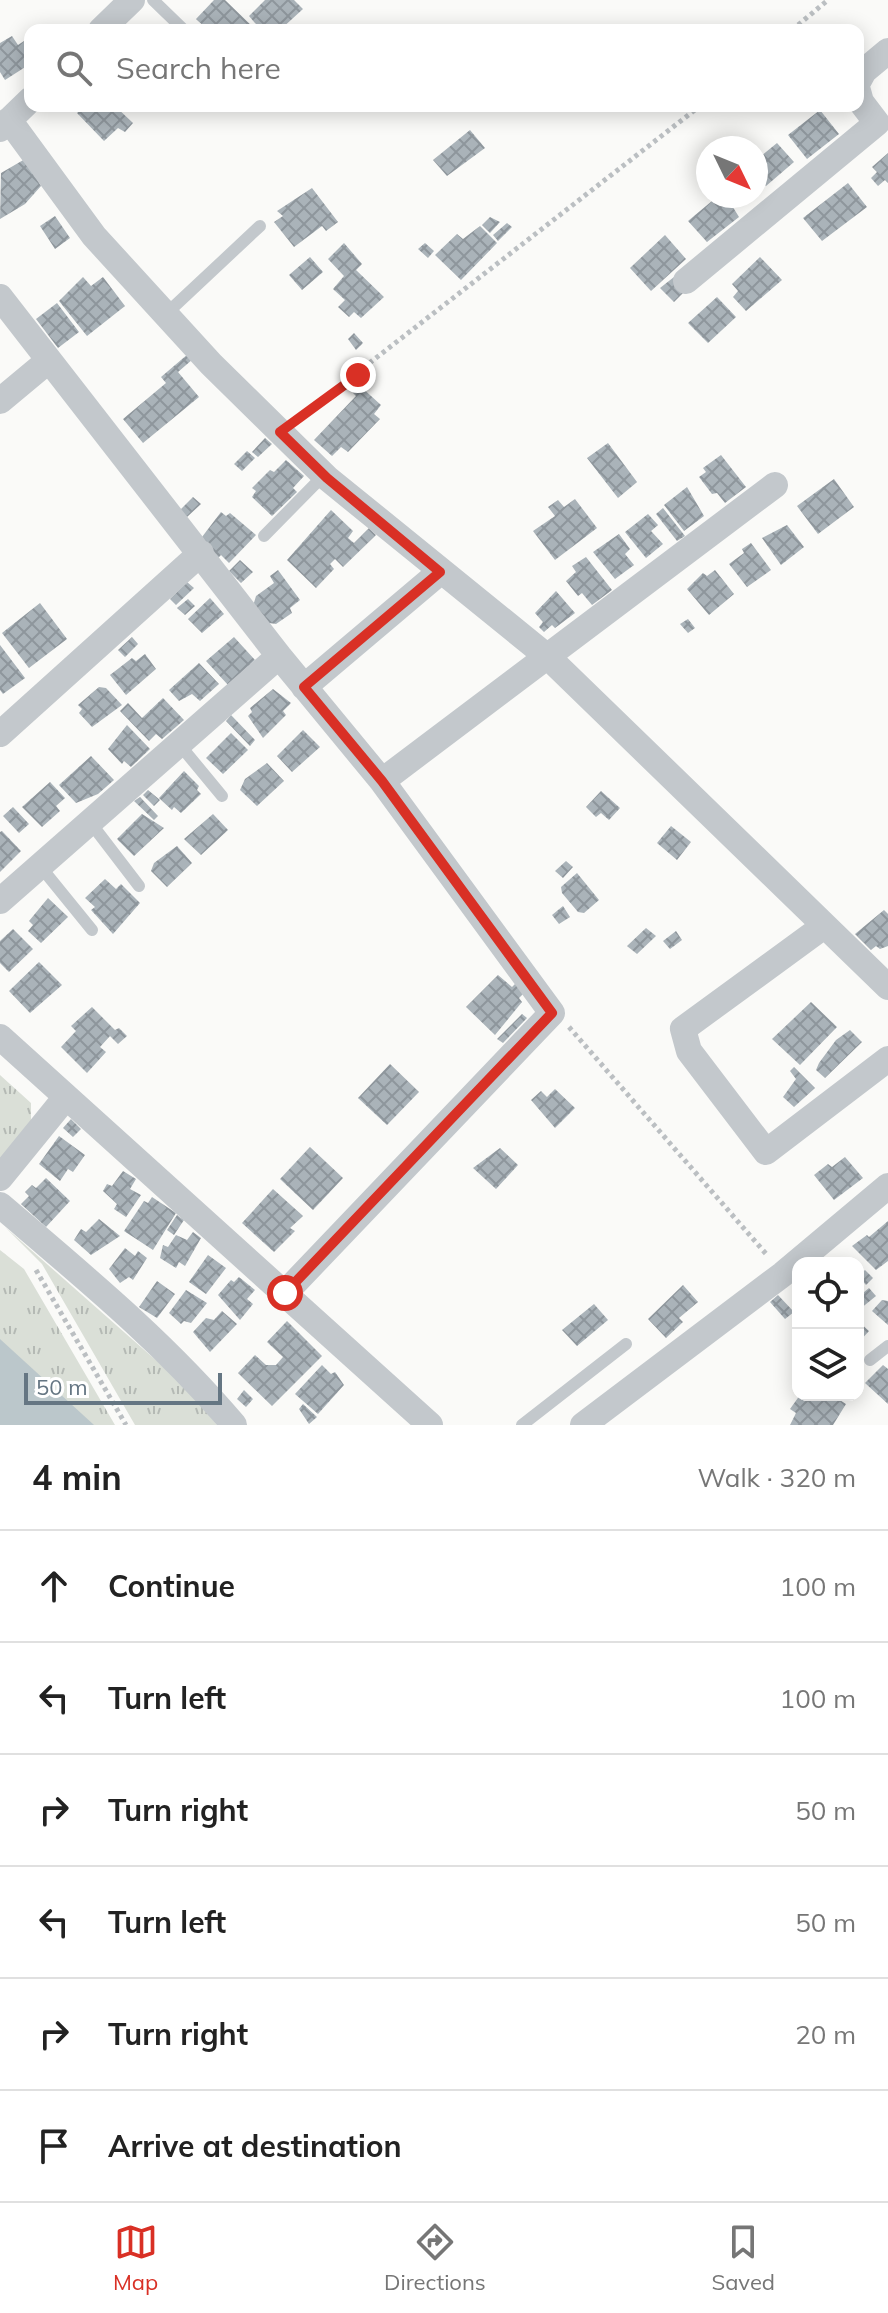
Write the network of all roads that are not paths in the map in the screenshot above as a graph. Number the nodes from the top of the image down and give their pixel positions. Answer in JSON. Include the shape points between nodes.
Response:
{"nodes":[{"id":1,"x":153,"y":0,"type":"edge"},
{"id":2,"x":127,"y":2,"type":"edge"},
{"id":3,"x":107,"y":24,"type":"edge"},
{"id":4,"x":178,"y":24,"type":"edge"},
{"id":5,"x":888,"y":51,"type":"edge"},
{"id":6,"x":864,"y":71,"type":"edge"},
{"id":7,"x":24,"y":106,"type":"edge"},
{"id":8,"x":864,"y":106,"type":"edge"},
{"id":9,"x":5,"y":124,"type":"edge"},
{"id":10,"x":260,"y":226,"type":"dead end"},
{"id":11,"x":686,"y":281,"type":"dead end"},
{"id":12,"x":0,"y":297,"type":"edge"},
{"id":13,"x":166,"y":314,"type":"junction"},
{"id":14,"x":48,"y":361,"type":"junction"},
{"id":15,"x":0,"y":401,"type":"edge"},
{"id":16,"x":324,"y":475,"type":"junction"},
{"id":17,"x":775,"y":485,"type":"dead end"},
{"id":18,"x":264,"y":536,"type":"dead end"},
{"id":19,"x":201,"y":553,"type":"junction"},
{"id":20,"x":440,"y":572,"type":"junction"},
{"id":21,"x":279,"y":656,"type":"junction"},
{"id":22,"x":549,"y":658,"type":"junction"},
{"id":23,"x":304,"y":687,"type":"junction"},
{"id":24,"x":0,"y":734,"type":"edge"},
{"id":25,"x":179,"y":744,"type":"junction"},
{"id":26,"x":382,"y":781,"type":"junction"},
{"id":27,"x":222,"y":796,"type":"dead end"},
{"id":28,"x":90,"y":822,"type":"junction"},
{"id":29,"x":40,"y":866,"type":"junction"},
{"id":30,"x":139,"y":886,"type":"dead end"},
{"id":31,"x":0,"y":901,"type":"edge"},
{"id":32,"x":824,"y":926,"type":"junction"},
{"id":33,"x":92,"y":930,"type":"dead end"},
{"id":34,"x":883,"y":974,"type":"edge"},
{"id":35,"x":0,"y":1037,"type":"edge"},
{"id":36,"x":888,"y":1059,"type":"edge"},
{"id":37,"x":66,"y":1097,"type":"junction"},
{"id":38,"x":0,"y":1178,"type":"edge"},
{"id":39,"x":887,"y":1189,"type":"edge"},
{"id":40,"x":0,"y":1205,"type":"edge"},
{"id":41,"x":285,"y":1293,"type":"junction"},
{"id":42,"x":626,"y":1344,"type":"dead end"},
{"id":43,"x":888,"y":1346,"type":"edge"},
{"id":44,"x":870,"y":1360,"type":"dead end"},
{"id":45,"x":234,"y":1425,"type":"edge"},
{"id":46,"x":430,"y":1425,"type":"edge"},
{"id":47,"x":522,"y":1425,"type":"edge"},
{"id":48,"x":583,"y":1425,"type":"edge"}],
"edges":[{"from":1,"to":4,"type":"lane"},
{"from":2,"to":3,"type":"street"},
{"from":5,"to":6,"type":"street"},
{"from":7,"to":9,"type":"street"},
{"from":8,"to":11,"type":"street","via":[[877,123]]},
{"from":9,"to":13,"type":"street","via":[[94,236]]},
{"from":10,"to":13,"type":"lane"},
{"from":12,"to":14,"type":"street"},
{"from":13,"to":16,"type":"street"},
{"from":14,"to":15,"type":"street"},
{"from":14,"to":19,"type":"street"},
{"from":16,"to":18,"type":"lane"},
{"from":16,"to":20,"type":"street"},
{"from":17,"to":22,"type":"street"},
{"from":19,"to":21,"type":"street"},
{"from":19,"to":24,"type":"street"},
{"from":20,"to":22,"type":"street"},
{"from":20,"to":23,"type":"street"},
{"from":21,"to":23,"type":"street"},
{"from":21,"to":25,"type":"street"},
{"from":22,"to":26,"type":"street"},
{"from":22,"to":32,"type":"street"},
{"from":23,"to":26,"type":"street"},
{"from":25,"to":27,"type":"lane"},
{"from":25,"to":28,"type":"street"},
{"from":26,"to":41,"type":"street","via":[[552,1013]]},
{"from":28,"to":29,"type":"street"},
{"from":28,"to":30,"type":"lane"},
{"from":29,"to":31,"type":"street"},
{"from":29,"to":33,"type":"lane"},
{"from":32,"to":34,"type":"street"},
{"from":32,"to":36,"type":"street","via":[[683,1029],[689,1051],[766,1152]]},
{"from":35,"to":37,"type":"street"},
{"from":37,"to":38,"type":"street"},
{"from":37,"to":41,"type":"street"},
{"from":39,"to":48,"type":"street"},
{"from":40,"to":45,"type":"street","via":[[147,1330]]},
{"from":41,"to":46,"type":"street"},
{"from":42,"to":47,"type":"lane"},
{"from":43,"to":44,"type":"lane"}]}
